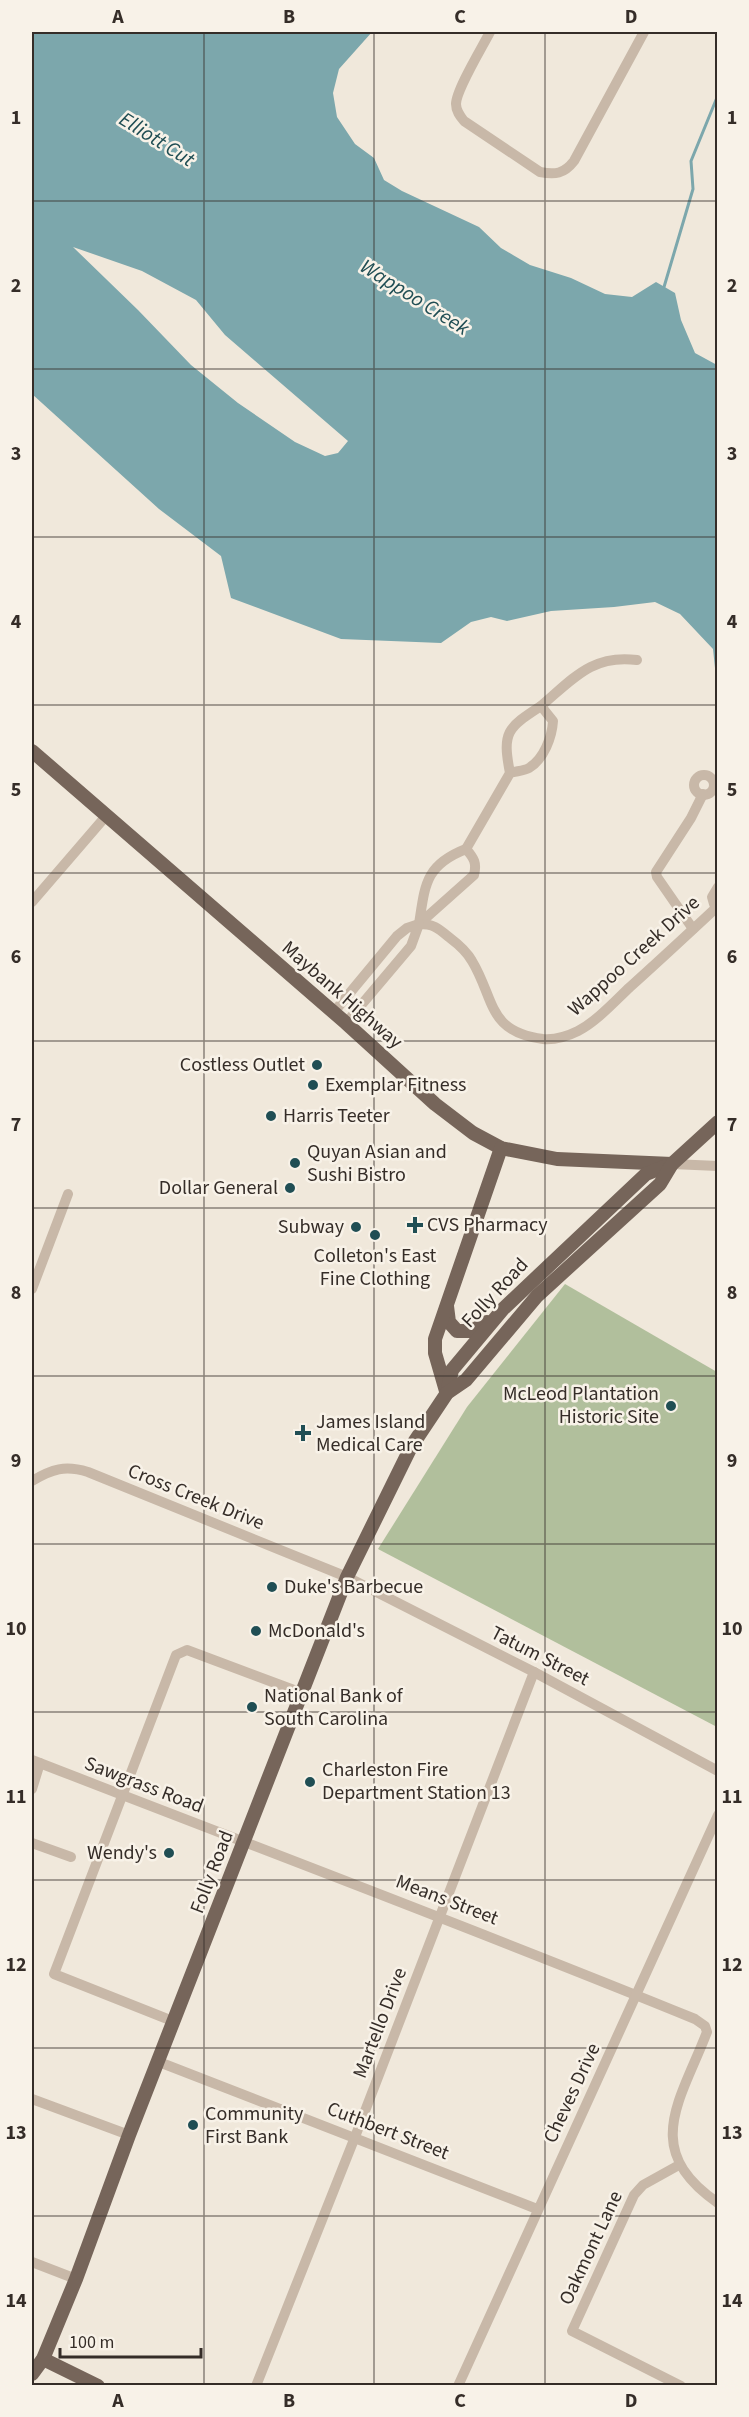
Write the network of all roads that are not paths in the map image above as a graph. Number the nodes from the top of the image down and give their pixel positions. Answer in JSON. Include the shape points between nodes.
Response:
{"nodes":[{"id":1,"x":490,"y":32,"type":"edge"},
{"id":2,"x":644,"y":32,"type":"edge"},
{"id":3,"x":637,"y":660,"type":"dead end"},
{"id":4,"x":541,"y":706,"type":"junction"},
{"id":5,"x":32,"y":751,"type":"edge"},
{"id":6,"x":510,"y":773,"type":"junction"},
{"id":7,"x":703,"y":794,"type":"dead end"},
{"id":8,"x":106,"y":816,"type":"junction"},
{"id":9,"x":466,"y":849,"type":"junction"},
{"id":10,"x":717,"y":887,"type":"edge"},
{"id":11,"x":32,"y":902,"type":"edge"},
{"id":12,"x":717,"y":907,"type":"edge"},
{"id":13,"x":419,"y":924,"type":"junction"},
{"id":14,"x":693,"y":928,"type":"junction"},
{"id":15,"x":334,"y":1012,"type":"junction"},
{"id":16,"x":346,"y":1023,"type":"junction"},
{"id":17,"x":717,"y":1122,"type":"edge"},
{"id":18,"x":501,"y":1148,"type":"junction"},
{"id":19,"x":672,"y":1164,"type":"junction"},
{"id":20,"x":717,"y":1166,"type":"edge"},
{"id":21,"x":68,"y":1194,"type":"dead end"},
{"id":22,"x":32,"y":1289,"type":"edge"},
{"id":23,"x":447,"y":1302,"type":"junction"},
{"id":24,"x":503,"y":1309,"type":"junction"},
{"id":25,"x":447,"y":1393,"type":"junction"},
{"id":26,"x":32,"y":1481,"type":"edge"},
{"id":27,"x":347,"y":1577,"type":"junction"},
{"id":28,"x":534,"y":1672,"type":"junction"},
{"id":29,"x":302,"y":1693,"type":"junction"},
{"id":30,"x":36,"y":1761,"type":"edge"},
{"id":31,"x":716,"y":1769,"type":"edge"},
{"id":32,"x":32,"y":1789,"type":"edge"},
{"id":33,"x":122,"y":1796,"type":"junction"},
{"id":34,"x":717,"y":1815,"type":"edge"},
{"id":35,"x":32,"y":1843,"type":"edge"},
{"id":36,"x":244,"y":1843,"type":"junction"},
{"id":37,"x":71,"y":1857,"type":"dead end"},
{"id":38,"x":440,"y":1916,"type":"junction"},
{"id":39,"x":637,"y":1995,"type":"junction"},
{"id":40,"x":175,"y":2022,"type":"junction"},
{"id":41,"x":159,"y":2062,"type":"junction"},
{"id":42,"x":32,"y":2099,"type":"edge"},
{"id":43,"x":129,"y":2135,"type":"junction"},
{"id":44,"x":355,"y":2137,"type":"junction"},
{"id":45,"x":679,"y":2165,"type":"junction"},
{"id":46,"x":717,"y":2203,"type":"edge"},
{"id":47,"x":537,"y":2209,"type":"junction"},
{"id":48,"x":32,"y":2262,"type":"edge"},
{"id":49,"x":76,"y":2278,"type":"junction"},
{"id":50,"x":43,"y":2359,"type":"junction"},
{"id":51,"x":32,"y":2374,"type":"edge"},
{"id":52,"x":98,"y":2385,"type":"edge"},
{"id":53,"x":256,"y":2385,"type":"edge"},
{"id":54,"x":458,"y":2385,"type":"edge"},
{"id":55,"x":681,"y":2385,"type":"edge"}],
"edges":[{"from":1,"to":2,"type":"street","via":[[459,93],[459,115],[540,172],[554,175],[567,170],[574,161]]},
{"from":3,"to":4,"type":"street","via":[[619,657],[596,663]]},
{"from":4,"to":6,"type":"street","via":[[517,723],[507,737],[504,746]]},
{"from":4,"to":6,"type":"street","via":[[553,721],[545,749],[529,768]]},
{"from":5,"to":8,"type":"main road","name":"Maybank Highway"},
{"from":6,"to":9,"type":"street"},
{"from":7,"to":14,"type":"street","via":[[656,872]]},
{"from":8,"to":11,"type":"street"},
{"from":8,"to":15,"type":"main road","name":"Maybank Highway"},
{"from":9,"to":13,"type":"street","via":[[444,859],[433,870],[424,888]]},
{"from":9,"to":13,"type":"street","via":[[474,858],[474,875]]},
{"from":10,"to":12,"type":"street","via":[[712,897]]},
{"from":12,"to":14,"type":"street","name":"Wappoo Creek Drive"},
{"from":13,"to":14,"type":"street","name":"Wappoo Creek Drive","via":[[432,924],[471,958],[492,1010],[501,1021],[513,1031],[553,1039],[581,1030]]},
{"from":13,"to":15,"type":"street","via":[[397,936]]},
{"from":13,"to":16,"type":"street","via":[[411,946]]},
{"from":15,"to":16,"type":"main road","name":"Maybank Highway"},
{"from":16,"to":18,"type":"main road","name":"Maybank Highway","via":[[435,1104],[473,1133]]},
{"from":17,"to":19,"type":"main road","name":"Folly Road"},
{"from":18,"to":19,"type":"main road","name":"Maybank Highway","via":[[557,1159]]},
{"from":18,"to":23,"type":"main road"},
{"from":19,"to":20,"type":"street"},
{"from":19,"to":24,"type":"main road","name":"Folly Road","via":[[646,1174]]},
{"from":19,"to":25,"type":"main road","name":"Folly Road","via":[[660,1184],[537,1296],[466,1380]]},
{"from":21,"to":22,"type":"street"},
{"from":23,"to":24,"type":"main road","via":[[449,1322],[464,1333],[480,1327]]},
{"from":23,"to":25,"type":"main road","via":[[435,1339],[435,1353]]},
{"from":24,"to":25,"type":"main road","name":"Folly Road","via":[[452,1370]]},
{"from":25,"to":27,"type":"main road","name":"Folly Road","via":[[411,1447]]},
{"from":26,"to":27,"type":"street","name":"Cross Creek Drive","via":[[60,1467],[88,1472]]},
{"from":27,"to":28,"type":"street","name":"Tatum Street"},
{"from":27,"to":29,"type":"main road","name":"Folly Road"},
{"from":28,"to":31,"type":"street","name":"Tatum Street"},
{"from":28,"to":38,"type":"street","name":"Martello Drive"},
{"from":29,"to":33,"type":"street","via":[[188,1650],[180,1651]]},
{"from":29,"to":36,"type":"main road","name":"Folly Road"},
{"from":30,"to":32,"type":"street"},
{"from":30,"to":33,"type":"street","name":"Sawgrass Road"},
{"from":33,"to":36,"type":"street","name":"Sawgrass Road"},
{"from":33,"to":40,"type":"street","via":[[54,1974]]},
{"from":34,"to":39,"type":"street","name":"Cheves Drive"},
{"from":35,"to":37,"type":"street"},
{"from":36,"to":38,"type":"street","name":"Means Street"},
{"from":36,"to":40,"type":"main road","name":"Folly Road"},
{"from":38,"to":39,"type":"street","name":"Means Street"},
{"from":38,"to":44,"type":"street","name":"Martello Drive"},
{"from":39,"to":45,"type":"street","name":"Means Street","via":[[695,2019],[707,2032],[675,2111],[673,2147]]},
{"from":39,"to":47,"type":"street","name":"Cheves Drive"},
{"from":40,"to":41,"type":"main road","name":"Folly Road"},
{"from":41,"to":43,"type":"main road","name":"Folly Road"},
{"from":41,"to":44,"type":"street","name":"Cuthbert Street"},
{"from":42,"to":43,"type":"street"},
{"from":43,"to":49,"type":"main road","name":"Folly Road"},
{"from":44,"to":47,"type":"street","name":"Cuthbert Street"},
{"from":44,"to":53,"type":"street","name":"Martello Drive"},
{"from":45,"to":46,"type":"street","via":[[689,2181]]},
{"from":45,"to":55,"type":"street","name":"Oakmont Lane","via":[[634,2194],[572,2331]]},
{"from":47,"to":54,"type":"street","name":"Cheves Drive"},
{"from":48,"to":49,"type":"street"},
{"from":49,"to":50,"type":"main road","name":"Folly Road"},
{"from":50,"to":51,"type":"main road","name":"Folly Road"},
{"from":50,"to":52,"type":"main road"}]}
